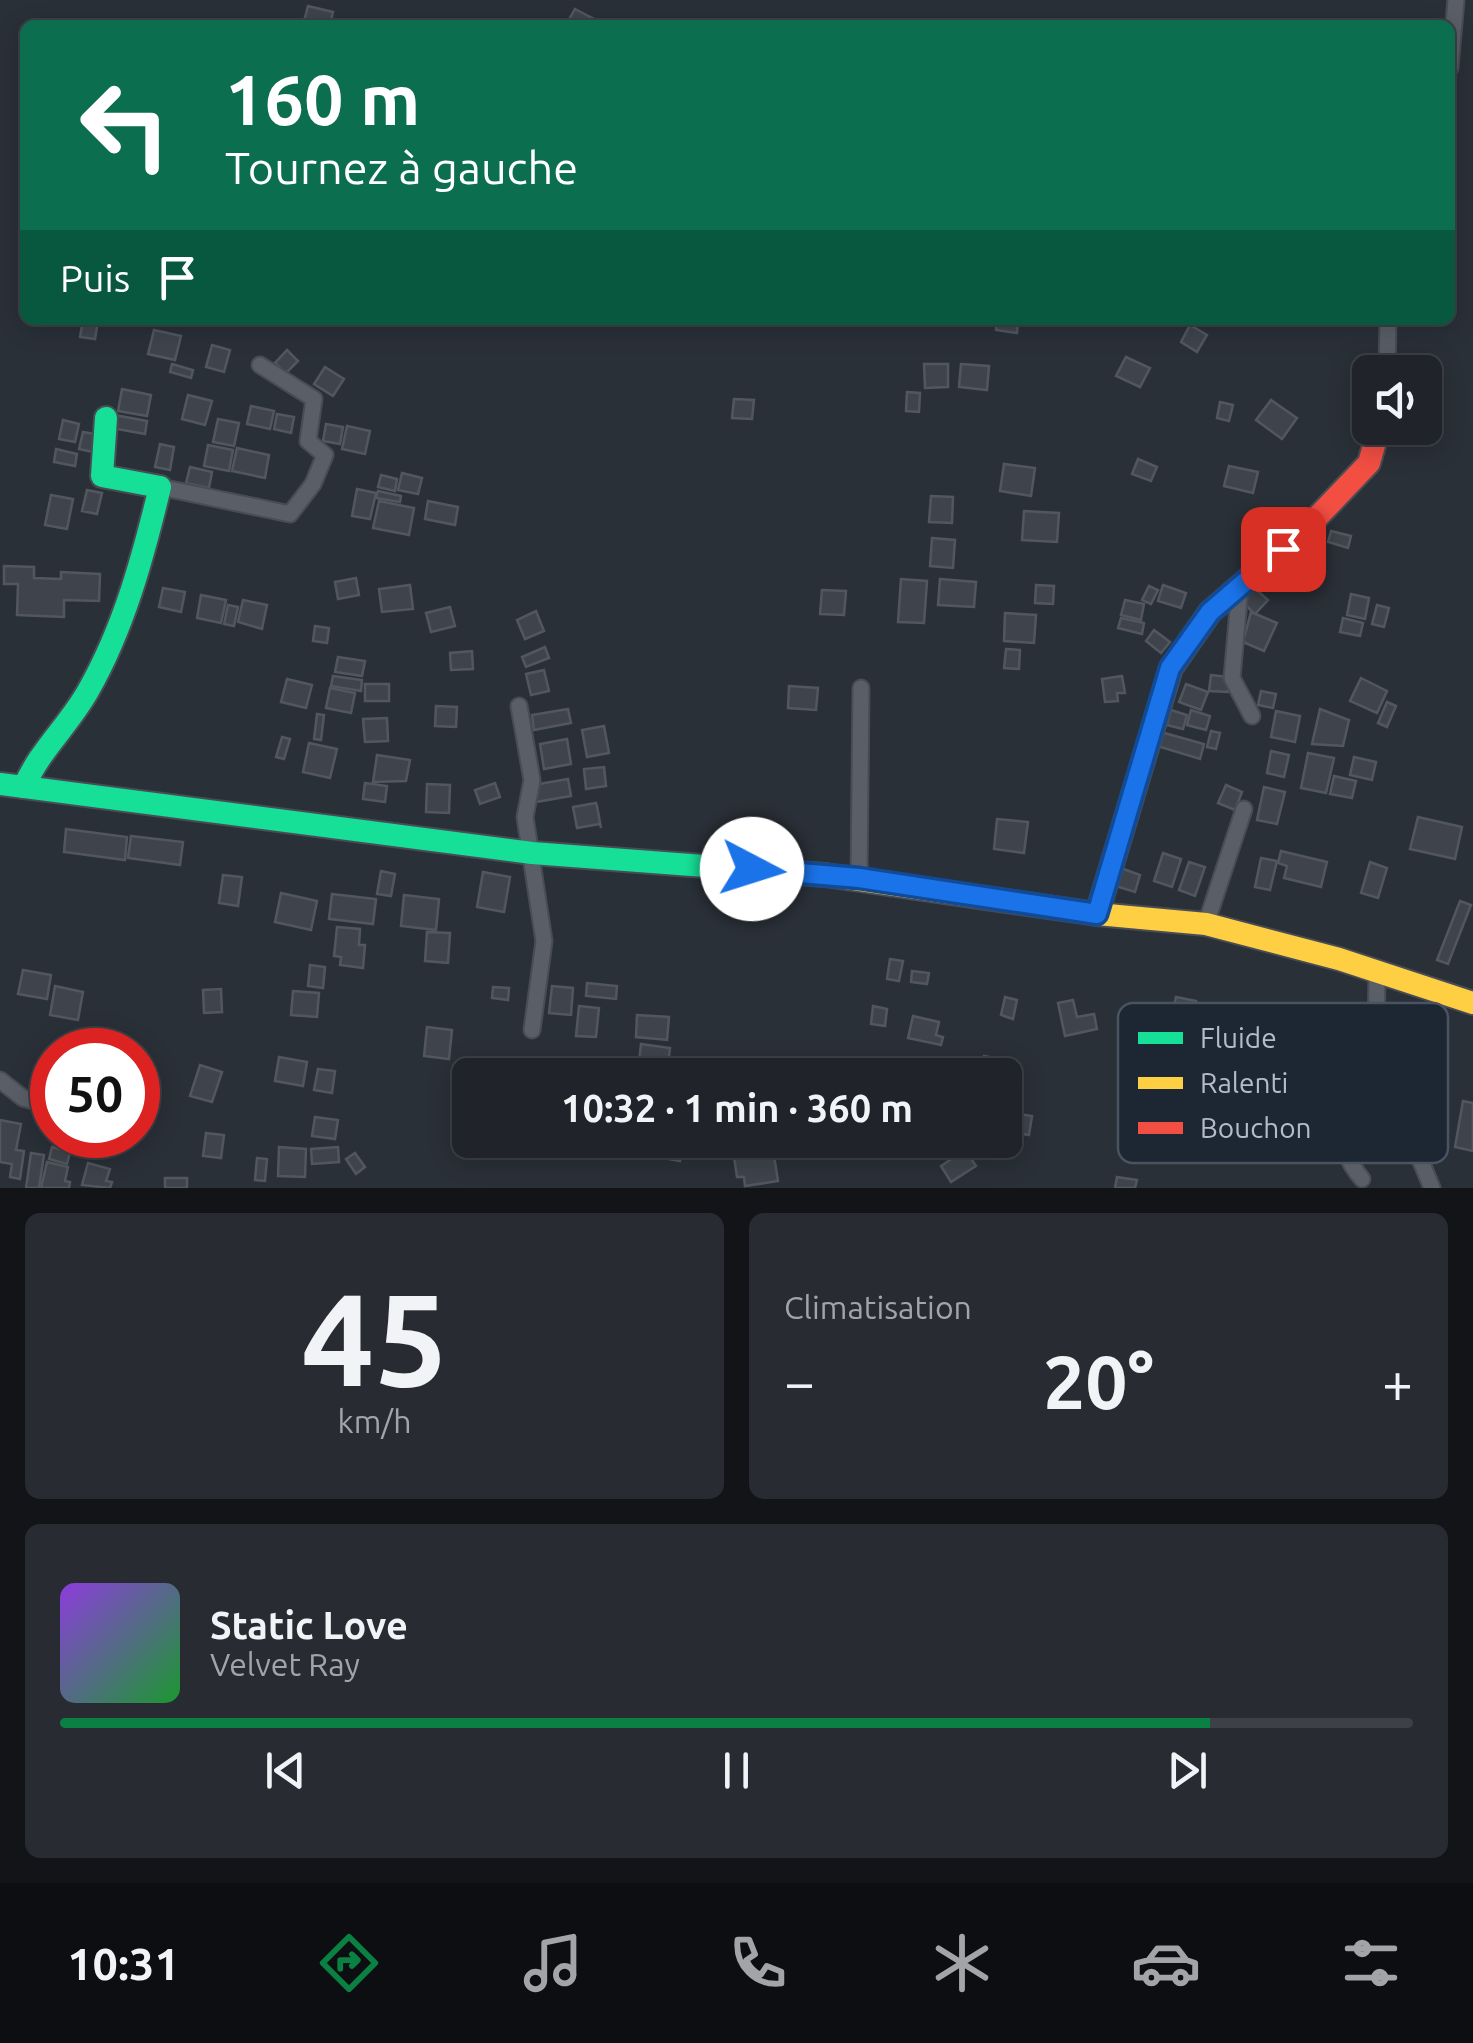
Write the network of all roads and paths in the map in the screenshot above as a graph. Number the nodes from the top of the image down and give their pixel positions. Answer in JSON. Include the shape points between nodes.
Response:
{"nodes":[{"id":1,"x":1388,"y":325,"type":"edge"},
{"id":2,"x":1387,"y":355,"type":"edge"},
{"id":3,"x":260,"y":365,"type":"dead end"},
{"id":4,"x":106,"y":418,"type":"dead end"},
{"id":5,"x":1374,"y":445,"type":"edge"},
{"id":6,"x":160,"y":487,"type":"junction"},
{"id":7,"x":1240,"y":588,"type":"junction"},
{"id":8,"x":862,"y":688,"type":"dead end"},
{"id":9,"x":519,"y":706,"type":"dead end"},
{"id":10,"x":1252,"y":716,"type":"dead end"},
{"id":11,"x":12,"y":785,"type":"edge"},
{"id":12,"x":1244,"y":809,"type":"dead end"},
{"id":13,"x":532,"y":853,"type":"junction"},
{"id":14,"x":859,"y":878,"type":"junction"},
{"id":15,"x":1097,"y":914,"type":"junction"},
{"id":16,"x":1206,"y":924,"type":"junction"},
{"id":17,"x":1376,"y":971,"type":"junction"},
{"id":18,"x":1377,"y":1003,"type":"edge"},
{"id":19,"x":1473,"y":1003,"type":"edge"},
{"id":20,"x":532,"y":1030,"type":"dead end"},
{"id":21,"x":0,"y":1080,"type":"edge"},
{"id":22,"x":30,"y":1100,"type":"edge"},
{"id":23,"x":1349,"y":1163,"type":"edge"},
{"id":24,"x":1422,"y":1163,"type":"edge"},
{"id":25,"x":1362,"y":1179,"type":"dead end"},
{"id":26,"x":1432,"y":1188,"type":"edge"}],
"edges":[{"from":1,"to":2,"type":"street"},
{"from":3,"to":6,"type":"street","via":[[314,399],[308,441],[325,456],[290,514]]},
{"from":4,"to":6,"type":"main road","via":[[102,476]]},
{"from":5,"to":7,"type":"main road","via":[[1369,464]]},
{"from":6,"to":11,"type":"main road","via":[[119,633],[75,713]]},
{"from":7,"to":10,"type":"street","via":[[1232,678]]},
{"from":7,"to":15,"type":"main road","via":[[1210,612],[1170,668]]},
{"from":8,"to":14,"type":"street"},
{"from":9,"to":13,"type":"street","via":[[532,780],[525,818]]},
{"from":11,"to":13,"type":"main road"},
{"from":12,"to":16,"type":"street"},
{"from":13,"to":14,"type":"main road"},
{"from":13,"to":20,"type":"street","via":[[544,941]]},
{"from":14,"to":15,"type":"main road"},
{"from":15,"to":16,"type":"main road"},
{"from":16,"to":17,"type":"main road"},
{"from":17,"to":18,"type":"street"},
{"from":17,"to":19,"type":"main road"},
{"from":21,"to":22,"type":"street"},
{"from":23,"to":25,"type":"street"},
{"from":24,"to":26,"type":"street"}]}
